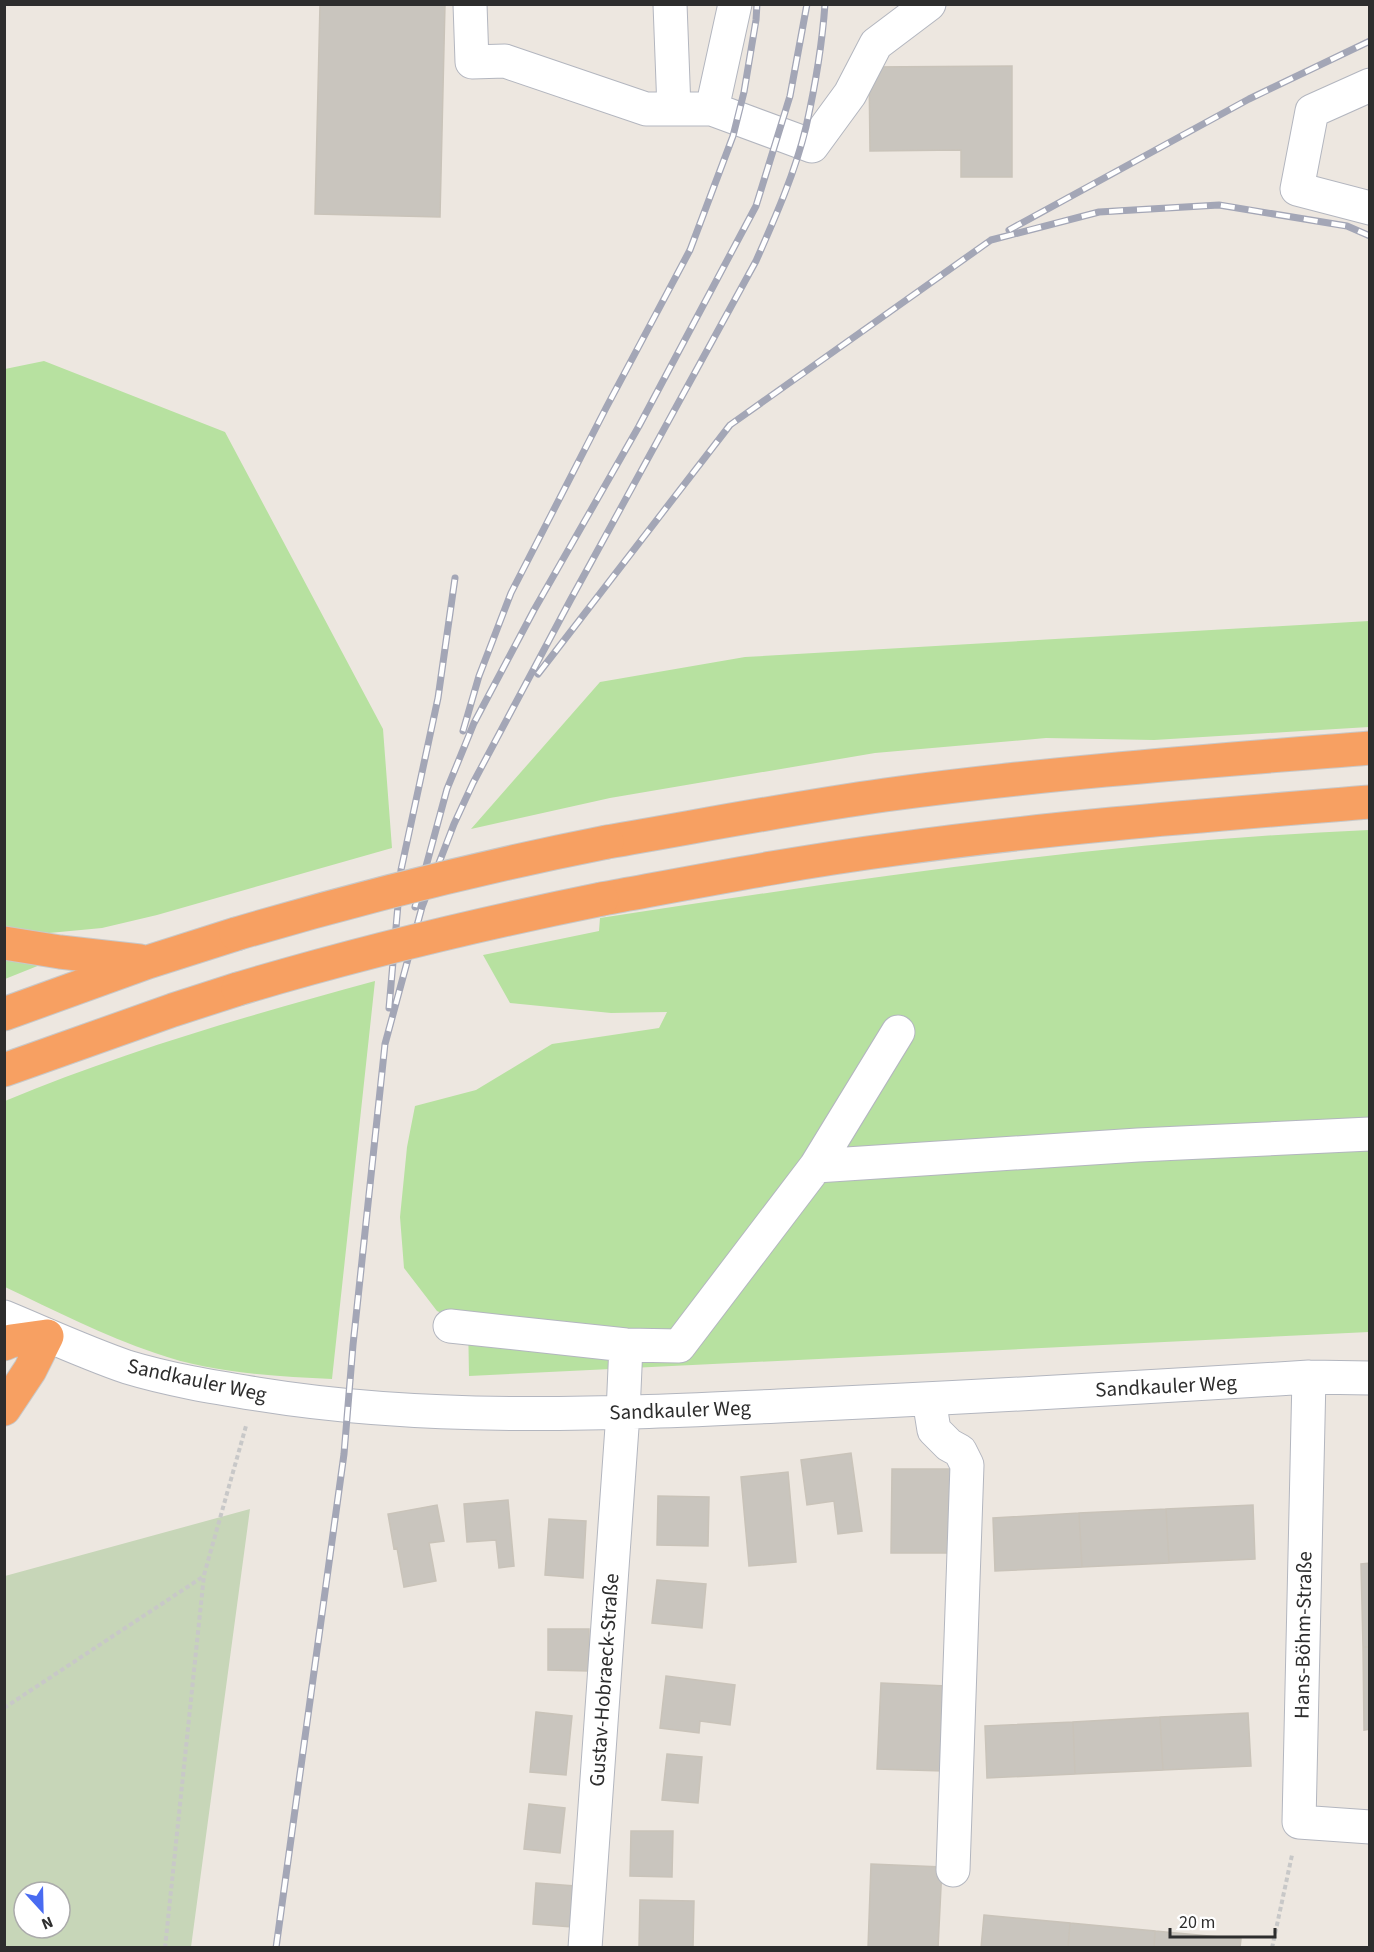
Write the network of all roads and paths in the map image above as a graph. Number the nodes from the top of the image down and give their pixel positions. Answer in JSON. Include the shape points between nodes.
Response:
{"nodes":[{"id":1,"x":470,"y":4,"type":"edge"},
{"id":2,"x":670,"y":4,"type":"edge"},
{"id":3,"x":735,"y":4,"type":"edge"},
{"id":4,"x":928,"y":4,"type":"edge"},
{"id":5,"x":1370,"y":86,"type":"edge"},
{"id":6,"x":674,"y":109,"type":"junction"},
{"id":7,"x":712,"y":109,"type":"junction"},
{"id":8,"x":1370,"y":208,"type":"edge"},
{"id":9,"x":1370,"y":748,"type":"edge"},
{"id":10,"x":1370,"y":802,"type":"edge"},
{"id":11,"x":4,"y":944,"type":"edge"},
{"id":12,"x":148,"y":962,"type":"junction"},
{"id":13,"x":4,"y":1014,"type":"edge"},
{"id":14,"x":898,"y":1032,"type":"dead end"},
{"id":15,"x":4,"y":1070,"type":"edge"},
{"id":16,"x":1370,"y":1134,"type":"edge"},
{"id":17,"x":816,"y":1166,"type":"junction"},
{"id":18,"x":4,"y":1317,"type":"edge"},
{"id":19,"x":450,"y":1326,"type":"dead end"},
{"id":20,"x":47,"y":1335,"type":"junction"},
{"id":21,"x":4,"y":1344,"type":"edge"},
{"id":22,"x":626,"y":1345,"type":"junction"},
{"id":23,"x":1309,"y":1377,"type":"junction"},
{"id":24,"x":1370,"y":1378,"type":"edge"},
{"id":25,"x":255,"y":1394,"type":"junction"},
{"id":26,"x":929,"y":1400,"type":"junction"},
{"id":27,"x":4,"y":1409,"type":"edge"},
{"id":28,"x":623,"y":1413,"type":"junction"},
{"id":29,"x":204,"y":1575,"type":"junction"},
{"id":30,"x":4,"y":1708,"type":"edge"},
{"id":31,"x":1299,"y":1822,"type":"junction"},
{"id":32,"x":1370,"y":1827,"type":"edge"},
{"id":33,"x":953,"y":1870,"type":"dead end"},
{"id":34,"x":165,"y":1947,"type":"edge"},
{"id":35,"x":585,"y":1947,"type":"edge"},
{"id":36,"x":1272,"y":1947,"type":"edge"}],
"edges":[{"from":1,"to":6,"type":"street","via":[[472,63],[505,60],[646,109]]},
{"from":2,"to":6,"type":"street"},
{"from":3,"to":7,"type":"street"},
{"from":4,"to":7,"type":"street","via":[[876,44],[850,94],[812,146]]},
{"from":5,"to":8,"type":"street","via":[[1312,111],[1297,189]]},
{"from":6,"to":7,"type":"street"},
{"from":9,"to":12,"type":"highway","bridge":true,"via":[[1117,769],[886,795],[759,815],[474,869],[329,907]]},
{"from":10,"to":15,"type":"highway","bridge":true,"via":[[1122,822],[896,848],[602,899],[425,938],[295,972],[131,1024]]},
{"from":11,"to":12,"type":"highway"},
{"from":12,"to":13,"type":"highway"},
{"from":14,"to":17,"type":"street"},
{"from":16,"to":17,"type":"street","via":[[1138,1144]]},
{"from":17,"to":22,"type":"street","via":[[679,1346]]},
{"from":18,"to":20,"type":"street","name":"Sandkauler Weg"},
{"from":19,"to":22,"type":"street"},
{"from":20,"to":21,"type":"highway"},
{"from":20,"to":25,"type":"street","name":"Sandkauler Weg","via":[[125,1366]]},
{"from":20,"to":27,"type":"highway"},
{"from":22,"to":28,"type":"street","name":"Gustav-Hobraeck-Straße"},
{"from":23,"to":24,"type":"street","name":"Sandkauler Weg"},
{"from":23,"to":26,"type":"street","name":"Sandkauler Weg"},
{"from":23,"to":31,"type":"street","name":"Hans-Böhm-Straße"},
{"from":25,"to":28,"type":"street","name":"Sandkauler Weg","via":[[397,1411]]},
{"from":25,"to":29,"type":"path"},
{"from":26,"to":28,"type":"street","name":"Sandkauler Weg"},
{"from":26,"to":33,"type":"street","via":[[934,1430],[960,1451],[967,1465]]},
{"from":28,"to":35,"type":"street","name":"Gustav-Hobraeck-Straße"},
{"from":29,"to":30,"type":"path"},
{"from":29,"to":34,"type":"path"},
{"from":31,"to":32,"type":"street"},
{"from":31,"to":36,"type":"path"}]}
